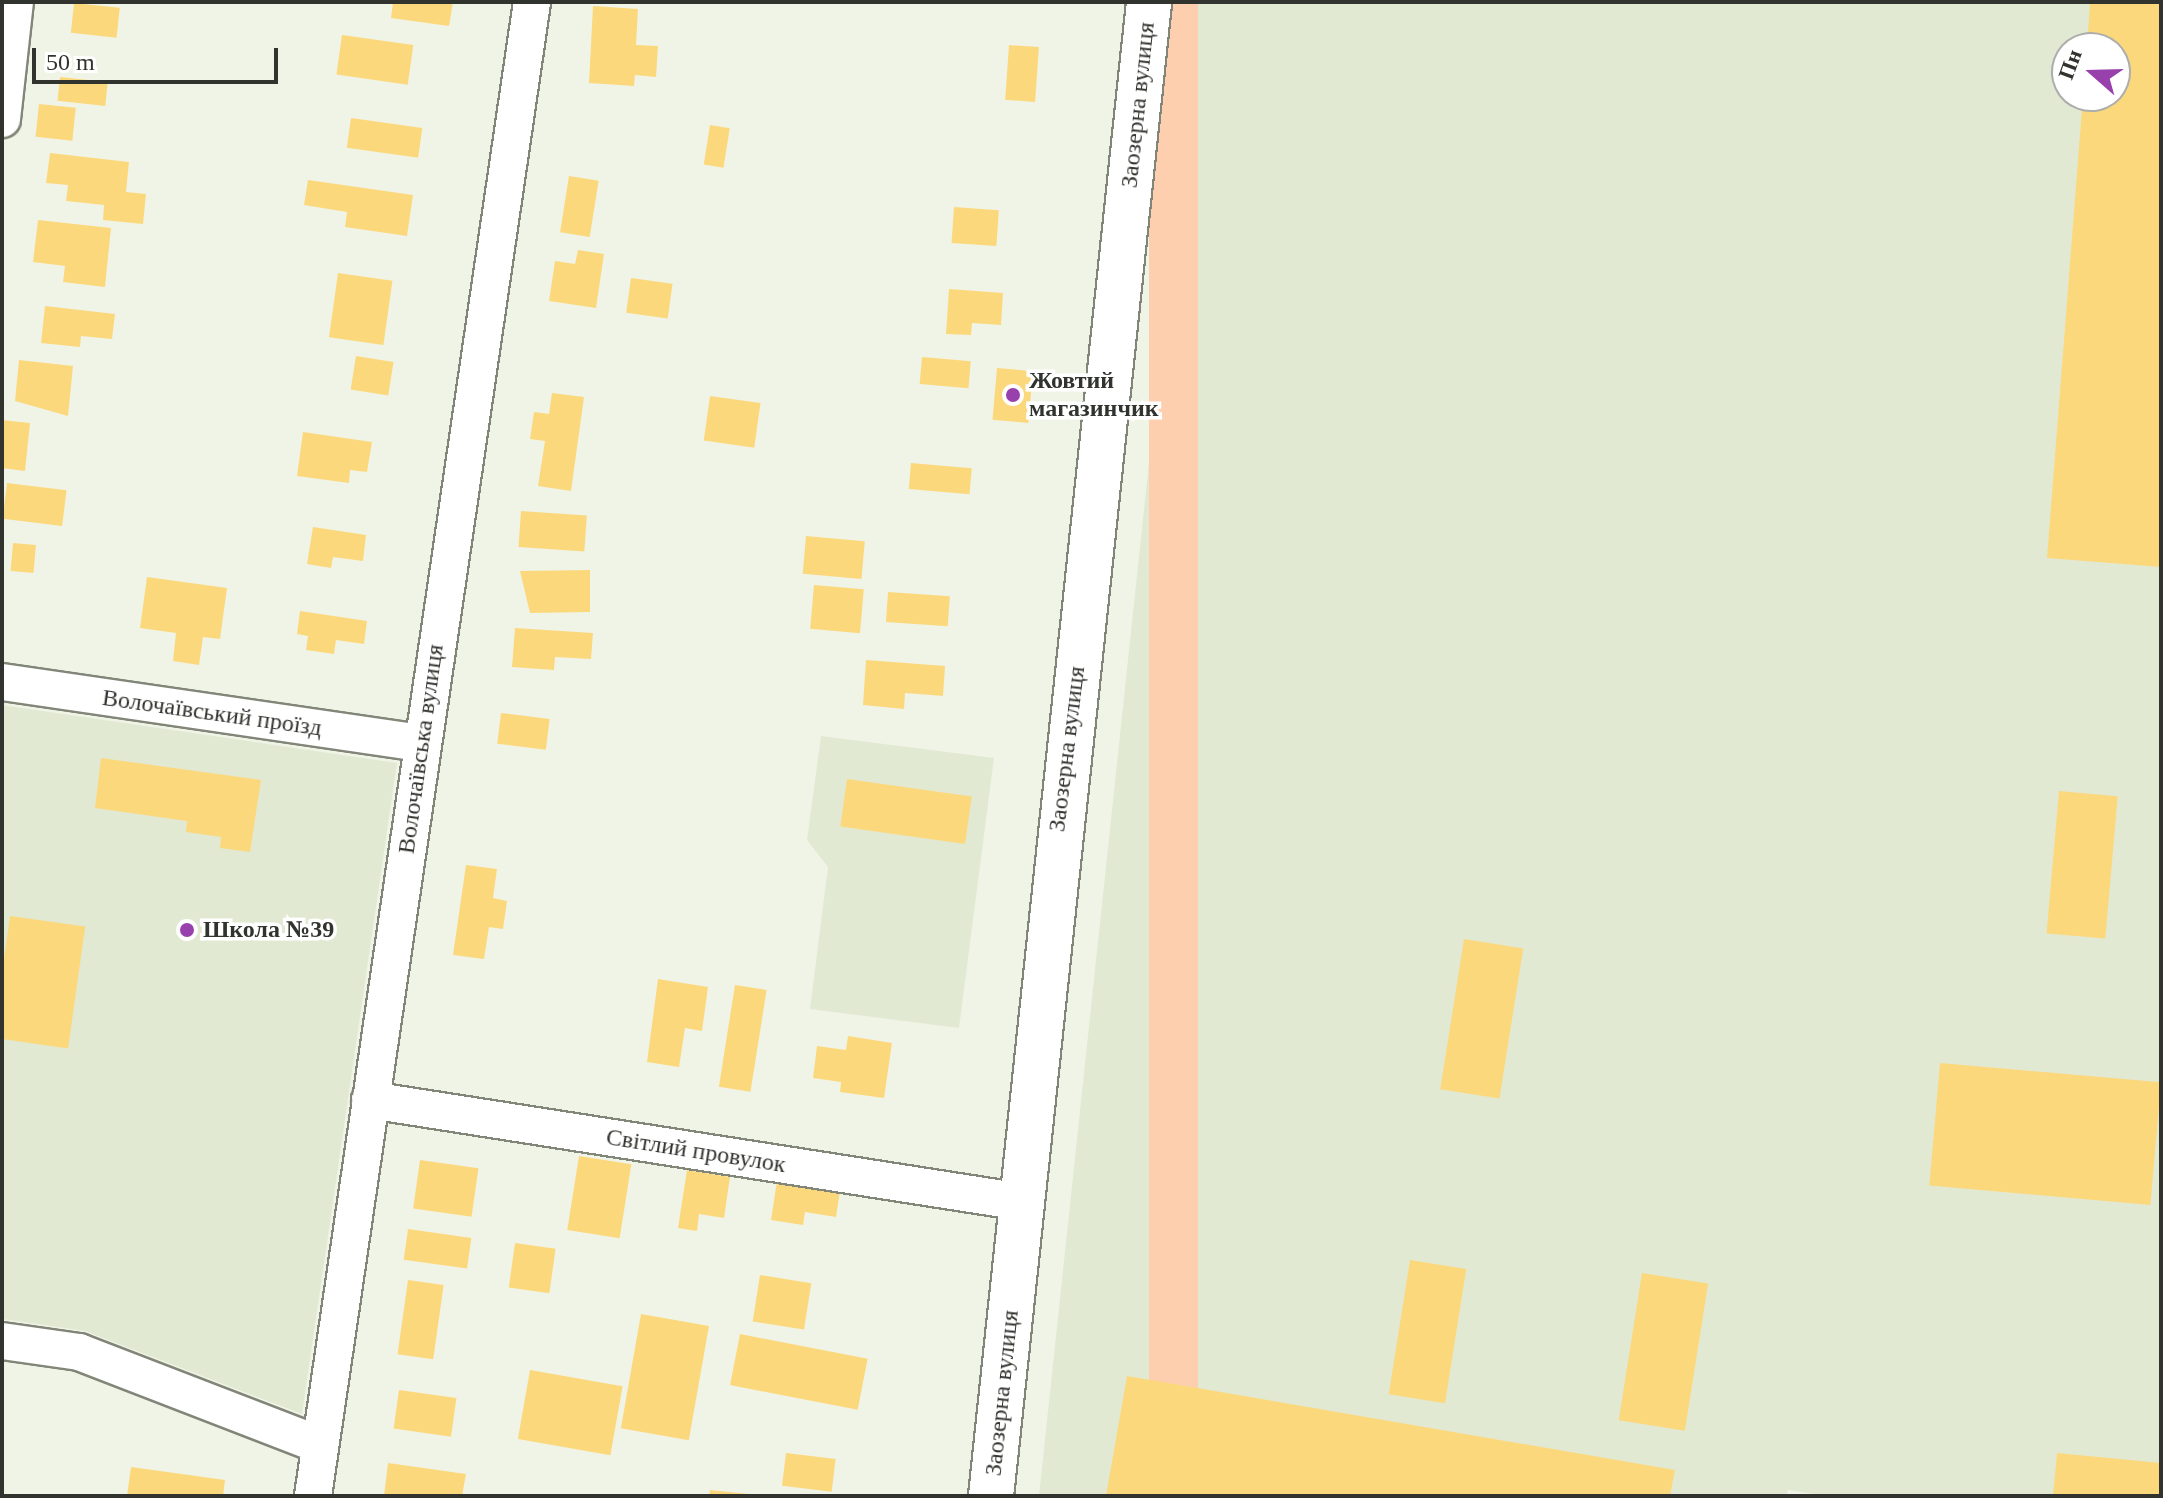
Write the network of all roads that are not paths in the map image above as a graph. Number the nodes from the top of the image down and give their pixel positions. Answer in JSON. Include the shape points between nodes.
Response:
{"nodes":[{"id":1,"x":15,"y":2,"type":"edge"},
{"id":2,"x":532,"y":2,"type":"edge"},
{"id":3,"x":1149,"y":2,"type":"edge"},
{"id":4,"x":2,"y":119,"type":"edge"},
{"id":5,"x":2,"y":682,"type":"edge"},
{"id":6,"x":421,"y":743,"type":"junction"},
{"id":7,"x":370,"y":1100,"type":"junction"},
{"id":8,"x":1022,"y":1202,"type":"junction"},
{"id":9,"x":2,"y":1341,"type":"edge"},
{"id":10,"x":320,"y":1445,"type":"junction"},
{"id":11,"x":313,"y":1496,"type":"edge"},
{"id":12,"x":991,"y":1496,"type":"edge"}],
"edges":[{"from":1,"to":4,"type":"street"},
{"from":2,"to":6,"type":"street","name":"Волочаївська вулиця"},
{"from":3,"to":8,"type":"street","name":"Заозерна вулиця"},
{"from":5,"to":6,"type":"street","name":"Волочаївський проїзд"},
{"from":6,"to":7,"type":"street","name":"Волочаївська вулиця"},
{"from":7,"to":8,"type":"street","name":"Світлий провулок"},
{"from":7,"to":10,"type":"street","name":"Волочаївська вулиця"},
{"from":8,"to":12,"type":"street","name":"Заозерна вулиця"},
{"from":9,"to":10,"type":"street","via":[[79,1352]]},
{"from":10,"to":11,"type":"street","name":"Волочаївська вулиця"}]}
